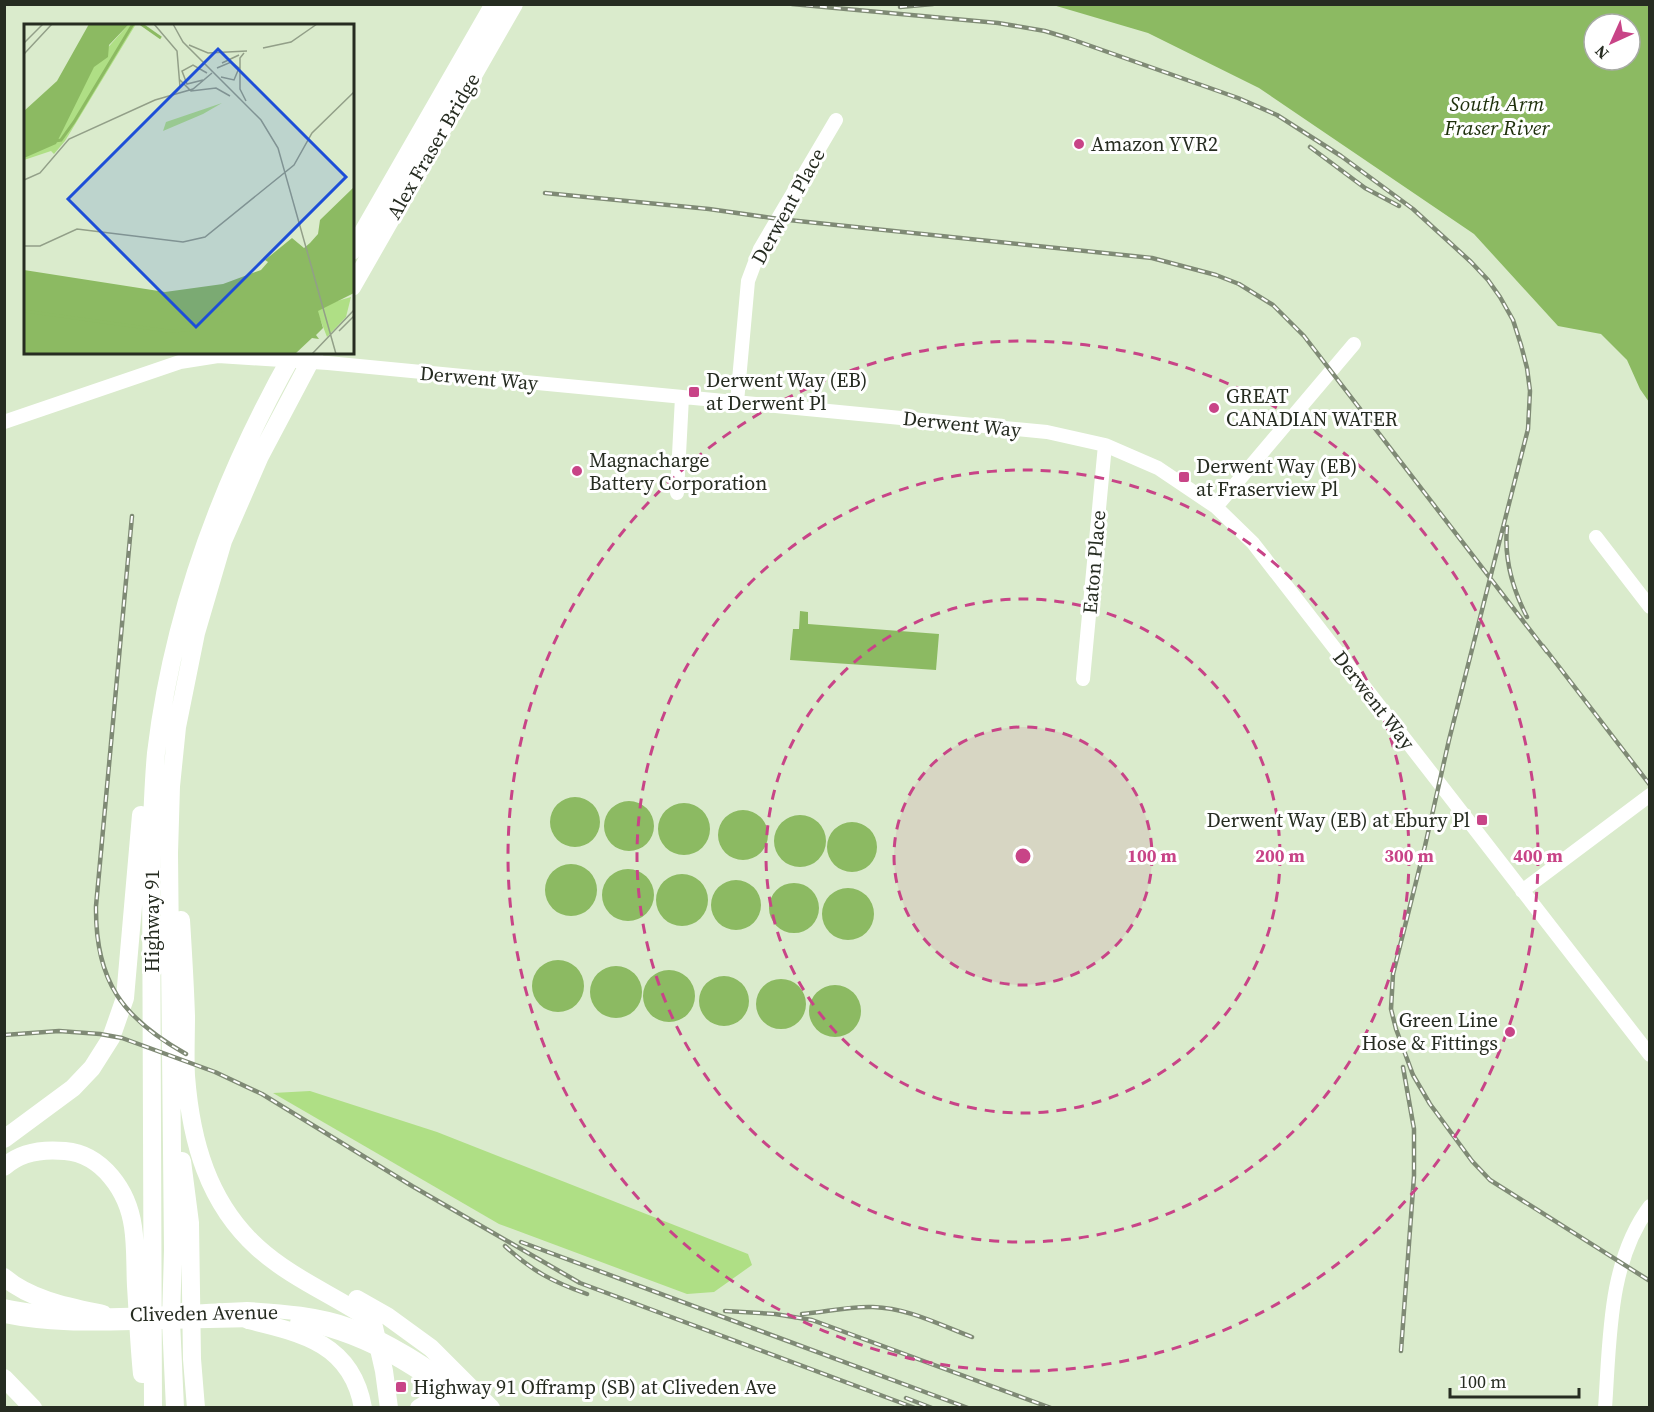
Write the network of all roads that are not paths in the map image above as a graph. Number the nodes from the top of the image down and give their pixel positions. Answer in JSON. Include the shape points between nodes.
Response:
{"nodes":[{"id":1,"x":494,"y":4,"type":"edge"},
{"id":2,"x":514,"y":4,"type":"edge"},
{"id":3,"x":836,"y":120,"type":"dead end"},
{"id":4,"x":354,"y":248,"type":"edge"},
{"id":5,"x":354,"y":283,"type":"edge"},
{"id":6,"x":1354,"y":344,"type":"dead end"},
{"id":7,"x":219,"y":354,"type":"edge"},
{"id":8,"x":293,"y":354,"type":"edge"},
{"id":9,"x":314,"y":354,"type":"edge"},
{"id":10,"x":682,"y":397,"type":"junction"},
{"id":11,"x":737,"y":402,"type":"junction"},
{"id":12,"x":4,"y":422,"type":"edge"},
{"id":13,"x":1105,"y":445,"type":"junction"},
{"id":14,"x":252,"y":452,"type":"junction"},
{"id":15,"x":677,"y":493,"type":"dead end"},
{"id":16,"x":1216,"y":507,"type":"junction"},
{"id":17,"x":1596,"y":537,"type":"dead end"},
{"id":18,"x":1650,"y":607,"type":"edge"},
{"id":19,"x":1083,"y":680,"type":"dead end"},
{"id":20,"x":164,"y":756,"type":"junction"},
{"id":21,"x":1650,"y":795,"type":"edge"},
{"id":22,"x":1522,"y":891,"type":"junction"},
{"id":23,"x":1650,"y":1055,"type":"edge"},
{"id":24,"x":171,"y":1085,"type":"junction"},
{"id":25,"x":4,"y":1139,"type":"edge"},
{"id":26,"x":4,"y":1167,"type":"edge"},
{"id":27,"x":1650,"y":1206,"type":"edge"},
{"id":28,"x":238,"y":1226,"type":"junction"},
{"id":29,"x":4,"y":1277,"type":"edge"},
{"id":30,"x":4,"y":1306,"type":"edge"},
{"id":31,"x":4,"y":1316,"type":"edge"},
{"id":32,"x":215,"y":1316,"type":"junction"},
{"id":33,"x":112,"y":1317,"type":"junction"},
{"id":34,"x":248,"y":1320,"type":"junction"},
{"id":35,"x":378,"y":1343,"type":"junction"},
{"id":36,"x":4,"y":1378,"type":"edge"},
{"id":37,"x":33,"y":1407,"type":"edge"},
{"id":38,"x":144,"y":1407,"type":"edge"},
{"id":39,"x":153,"y":1407,"type":"edge"},
{"id":40,"x":174,"y":1407,"type":"edge"},
{"id":41,"x":196,"y":1407,"type":"edge"},
{"id":42,"x":363,"y":1407,"type":"edge"},
{"id":43,"x":389,"y":1407,"type":"edge"},
{"id":44,"x":419,"y":1407,"type":"edge"},
{"id":45,"x":469,"y":1407,"type":"edge"},
{"id":46,"x":489,"y":1407,"type":"edge"},
{"id":47,"x":1605,"y":1407,"type":"edge"}],
"edges":[{"from":1,"to":4,"type":"highway","name":"Alex Fraser Bridge"},
{"from":2,"to":5,"type":"highway","name":"Alex Fraser Bridge"},
{"from":3,"to":11,"type":"street","name":"Derwent Place","via":[[760,249],[748,281]]},
{"from":6,"to":16,"type":"street"},
{"from":7,"to":10,"type":"street","name":"Derwent Way"},
{"from":7,"to":12,"type":"street","name":"Derwent Way","via":[[180,362]]},
{"from":8,"to":14,"type":"highway"},
{"from":9,"to":14,"type":"highway"},
{"from":10,"to":11,"type":"street","name":"Derwent Way"},
{"from":10,"to":15,"type":"street"},
{"from":11,"to":13,"type":"street","name":"Derwent Way","via":[[1056,433]]},
{"from":13,"to":16,"type":"street","name":"Derwent Way","via":[[1158,468]]},
{"from":13,"to":19,"type":"street","name":"Eaton Place"},
{"from":14,"to":20,"type":"highway","name":"Highway 91","via":[[218,506],[187,597],[167,682]]},
{"from":16,"to":22,"type":"street","name":"Derwent Way","via":[[1253,543]]},
{"from":17,"to":18,"type":"street"},
{"from":20,"to":24,"type":"highway"},
{"from":20,"to":25,"type":"highway","via":[[141,816],[125,998],[111,1038],[92,1068],[57,1101]]},
{"from":20,"to":28,"type":"highway","via":[[188,1094],[195,1142],[208,1179]]},
{"from":20,"to":39,"type":"highway","name":"Highway 91","via":[[152,853]]},
{"from":21,"to":22,"type":"street"},
{"from":22,"to":23,"type":"street","name":"Derwent Way"},
{"from":24,"to":40,"type":"highway"},
{"from":24,"to":41,"type":"highway","via":[[190,1223]]},
{"from":26,"to":38,"type":"highway","via":[[24,1155],[48,1149],[75,1152],[95,1161],[113,1177],[133,1225]]},
{"from":27,"to":47,"type":"street","via":[[1637,1223],[1621,1263]]},
{"from":28,"to":35,"type":"highway","via":[[289,1271],[366,1317],[374,1327]]},
{"from":28,"to":46,"type":"highway","via":[[295,1264],[387,1316],[431,1348]]},
{"from":29,"to":33,"type":"highway","via":[[44,1299]]},
{"from":30,"to":33,"type":"street","name":"Cliveden Avenue","via":[[41,1313]]},
{"from":31,"to":33,"type":"street","name":"Cliveden Avenue","via":[[42,1323]]},
{"from":32,"to":33,"type":"street","name":"Cliveden Avenue"},
{"from":32,"to":34,"type":"street","name":"Cliveden Avenue"},
{"from":32,"to":35,"type":"street","name":"Cliveden Avenue","via":[[274,1310],[302,1314],[351,1326]]},
{"from":34,"to":35,"type":"street","name":"Cliveden Avenue","via":[[309,1325]]},
{"from":34,"to":42,"type":"highway","via":[[306,1336],[329,1348],[352,1373]]},
{"from":35,"to":43,"type":"highway"},
{"from":35,"to":45,"type":"street","name":"Cliveden Avenue"},
{"from":35,"to":46,"type":"street","name":"Cliveden Avenue","via":[[429,1367]]},
{"from":36,"to":37,"type":"highway"},
{"from":44,"to":45,"type":"highway","via":[[446,1400]]}]}
